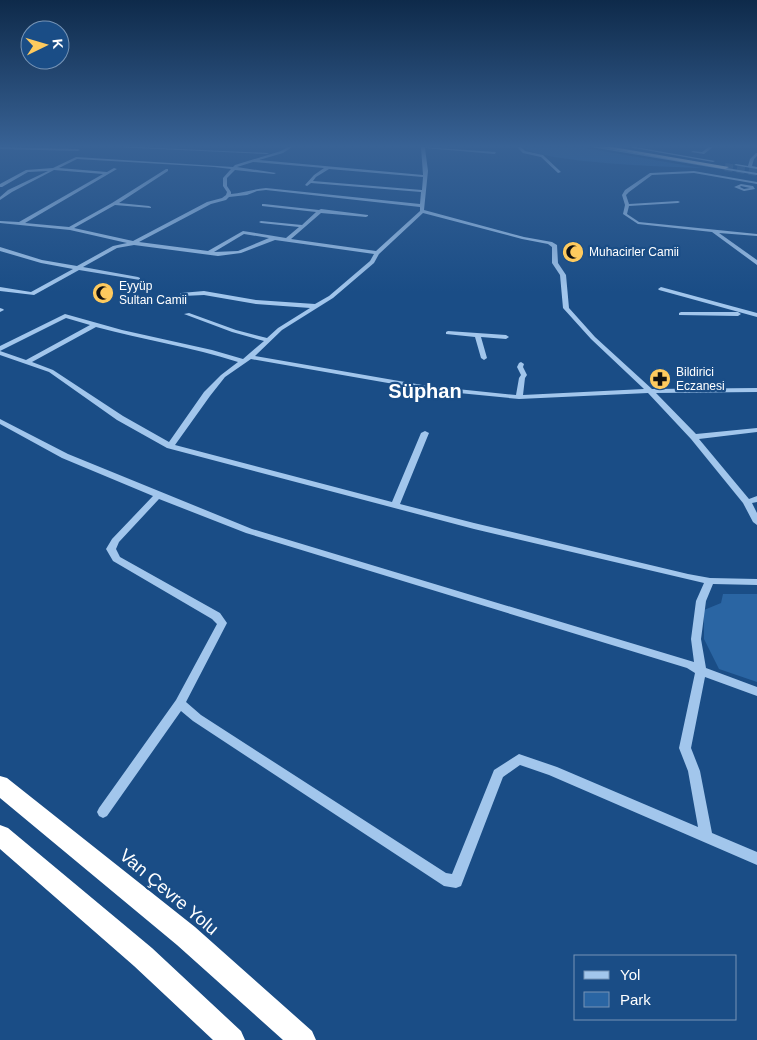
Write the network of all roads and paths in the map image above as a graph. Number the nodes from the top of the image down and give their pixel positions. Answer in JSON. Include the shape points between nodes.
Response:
{"nodes":[{"id":1,"x":69,"y":196,"type":"edge"},
{"id":2,"x":127,"y":196,"type":"edge"},
{"id":3,"x":228,"y":196,"type":"joint"},
{"id":4,"x":232,"y":196,"type":"edge"},
{"id":5,"x":327,"y":196,"type":"edge"},
{"id":6,"x":423,"y":196,"type":"edge"},
{"id":7,"x":625,"y":196,"type":"edge"},
{"id":8,"x":678,"y":202,"type":"dead end"},
{"id":9,"x":114,"y":204,"type":"junction"},
{"id":10,"x":264,"y":205,"type":"dead end"},
{"id":11,"x":627,"y":205,"type":"junction"},
{"id":12,"x":149,"y":207,"type":"dead end"},
{"id":13,"x":422,"y":208,"type":"junction"},
{"id":14,"x":321,"y":210,"type":"junction"},
{"id":15,"x":366,"y":216,"type":"dead end"},
{"id":16,"x":0,"y":222,"type":"edge"},
{"id":17,"x":261,"y":222,"type":"dead end"},
{"id":18,"x":20,"y":224,"type":"junction"},
{"id":19,"x":302,"y":226,"type":"junction"},
{"id":20,"x":70,"y":229,"type":"junction"},
{"id":21,"x":714,"y":231,"type":"junction"},
{"id":22,"x":757,"y":235,"type":"edge"},
{"id":23,"x":275,"y":238,"type":"junction"},
{"id":24,"x":287,"y":240,"type":"junction"},
{"id":25,"x":134,"y":243,"type":"junction"},
{"id":26,"x":0,"y":249,"type":"edge"},
{"id":27,"x":209,"y":253,"type":"junction"},
{"id":28,"x":377,"y":253,"type":"junction"},
{"id":29,"x":757,"y":263,"type":"edge"},
{"id":30,"x":78,"y":268,"type":"junction"},
{"id":31,"x":138,"y":279,"type":"dead end"},
{"id":32,"x":0,"y":289,"type":"edge"},
{"id":33,"x":662,"y":290,"type":"dead end"},
{"id":34,"x":184,"y":294,"type":"dead end"},
{"id":35,"x":315,"y":306,"type":"junction"},
{"id":36,"x":187,"y":314,"type":"dead end"},
{"id":37,"x":681,"y":314,"type":"dead end"},
{"id":38,"x":754,"y":315,"type":"edge"},
{"id":39,"x":94,"y":325,"type":"junction"},
{"id":40,"x":448,"y":333,"type":"dead end"},
{"id":41,"x":478,"y":336,"type":"junction"},
{"id":42,"x":506,"y":337,"type":"dead end"},
{"id":43,"x":268,"y":340,"type":"junction"},
{"id":44,"x":0,"y":349,"type":"edge"},
{"id":45,"x":0,"y":353,"type":"edge"},
{"id":46,"x":484,"y":358,"type":"dead end"},
{"id":47,"x":246,"y":359,"type":"junction"},
{"id":48,"x":26,"y":363,"type":"junction"},
{"id":49,"x":521,"y":364,"type":"dead end"},
{"id":50,"x":757,"y":390,"type":"edge"},
{"id":51,"x":650,"y":391,"type":"junction"},
{"id":52,"x":519,"y":397,"type":"junction"},
{"id":53,"x":0,"y":421,"type":"edge"},
{"id":54,"x":757,"y":430,"type":"edge"},
{"id":55,"x":425,"y":433,"type":"dead end"},
{"id":56,"x":694,"y":436,"type":"junction"},
{"id":57,"x":170,"y":446,"type":"junction"},
{"id":58,"x":158,"y":495,"type":"junction"},
{"id":59,"x":757,"y":499,"type":"edge"},
{"id":60,"x":747,"y":502,"type":"junction"},
{"id":61,"x":395,"y":505,"type":"junction"},
{"id":62,"x":757,"y":522,"type":"edge"},
{"id":63,"x":710,"y":581,"type":"junction"},
{"id":64,"x":757,"y":582,"type":"edge"},
{"id":65,"x":701,"y":671,"type":"junction"},
{"id":66,"x":757,"y":692,"type":"edge"},
{"id":67,"x":180,"y":703,"type":"junction"},
{"id":68,"x":0,"y":785,"type":"edge"},
{"id":69,"x":103,"y":812,"type":"dead end"},
{"id":70,"x":0,"y":835,"type":"edge"},
{"id":71,"x":706,"y":836,"type":"junction"},
{"id":72,"x":757,"y":859,"type":"edge"},
{"id":73,"x":232,"y":1040,"type":"edge"},
{"id":74,"x":303,"y":1040,"type":"edge"}],
"edges":[{"from":1,"to":18,"type":"street"},
{"from":2,"to":9,"type":"street"},
{"from":3,"to":4,"type":"street"},
{"from":3,"to":25,"type":"street"},
{"from":5,"to":13,"type":"street"},
{"from":6,"to":13,"type":"street"},
{"from":7,"to":11,"type":"street"},
{"from":8,"to":11,"type":"street"},
{"from":9,"to":12,"type":"street"},
{"from":9,"to":20,"type":"street"},
{"from":10,"to":14,"type":"street"},
{"from":11,"to":21,"type":"street","via":[[625,214],[638,224]]},
{"from":13,"to":28,"type":"street"},
{"from":13,"to":51,"type":"street","via":[[555,246],[555,263],[563,274],[566,308]]},
{"from":14,"to":15,"type":"street"},
{"from":14,"to":19,"type":"street"},
{"from":16,"to":18,"type":"street"},
{"from":17,"to":19,"type":"street"},
{"from":18,"to":20,"type":"street"},
{"from":19,"to":24,"type":"street"},
{"from":20,"to":25,"type":"street"},
{"from":21,"to":22,"type":"street"},
{"from":21,"to":29,"type":"street"},
{"from":23,"to":24,"type":"street"},
{"from":23,"to":27,"type":"street","via":[[240,252]]},
{"from":23,"to":27,"type":"street","via":[[243,232]]},
{"from":24,"to":28,"type":"street"},
{"from":25,"to":27,"type":"street"},
{"from":25,"to":30,"type":"street","via":[[116,247]]},
{"from":26,"to":30,"type":"street"},
{"from":28,"to":35,"type":"street","via":[[358,274]]},
{"from":30,"to":31,"type":"street"},
{"from":30,"to":32,"type":"street","via":[[32,294]]},
{"from":33,"to":38,"type":"street"},
{"from":34,"to":35,"type":"street","via":[[203,292],[238,300]]},
{"from":35,"to":43,"type":"street"},
{"from":36,"to":43,"type":"street"},
{"from":37,"to":38,"type":"street"},
{"from":39,"to":44,"type":"street","via":[[65,316]]},
{"from":39,"to":47,"type":"street"},
{"from":39,"to":48,"type":"street"},
{"from":40,"to":41,"type":"street"},
{"from":41,"to":42,"type":"street"},
{"from":41,"to":46,"type":"street"},
{"from":43,"to":47,"type":"street"},
{"from":45,"to":48,"type":"street"},
{"from":47,"to":52,"type":"street","via":[[428,388]]},
{"from":47,"to":57,"type":"street","via":[[223,376],[207,394]]},
{"from":48,"to":57,"type":"street","via":[[51,371],[120,418]]},
{"from":49,"to":52,"type":"street","via":[[524,375]]},
{"from":50,"to":51,"type":"street"},
{"from":51,"to":52,"type":"street"},
{"from":51,"to":56,"type":"street"},
{"from":53,"to":58,"type":"street","via":[[65,456]]},
{"from":54,"to":56,"type":"street"},
{"from":55,"to":61,"type":"street"},
{"from":56,"to":60,"type":"street"},
{"from":57,"to":61,"type":"street"},
{"from":58,"to":65,"type":"street","via":[[249,531]]},
{"from":58,"to":67,"type":"street","via":[[111,549],[116,559],[216,616],[222,624]]},
{"from":59,"to":60,"type":"street"},
{"from":60,"to":62,"type":"street"},
{"from":61,"to":63,"type":"street"},
{"from":63,"to":64,"type":"street"},
{"from":63,"to":65,"type":"street","via":[[701,601],[696,639]]},
{"from":65,"to":66,"type":"street"},
{"from":65,"to":71,"type":"street","via":[[685,748],[696,779]]},
{"from":67,"to":69,"type":"street"},
{"from":67,"to":71,"type":"street","via":[[197,718],[444,879],[456,881],[498,774],[519,759]]},
{"from":68,"to":74,"type":"highway","name":"Van Çevre Yolu","via":[[186,936]]},
{"from":70,"to":73,"type":"highway","via":[[143,957]]},
{"from":71,"to":72,"type":"street"}]}
